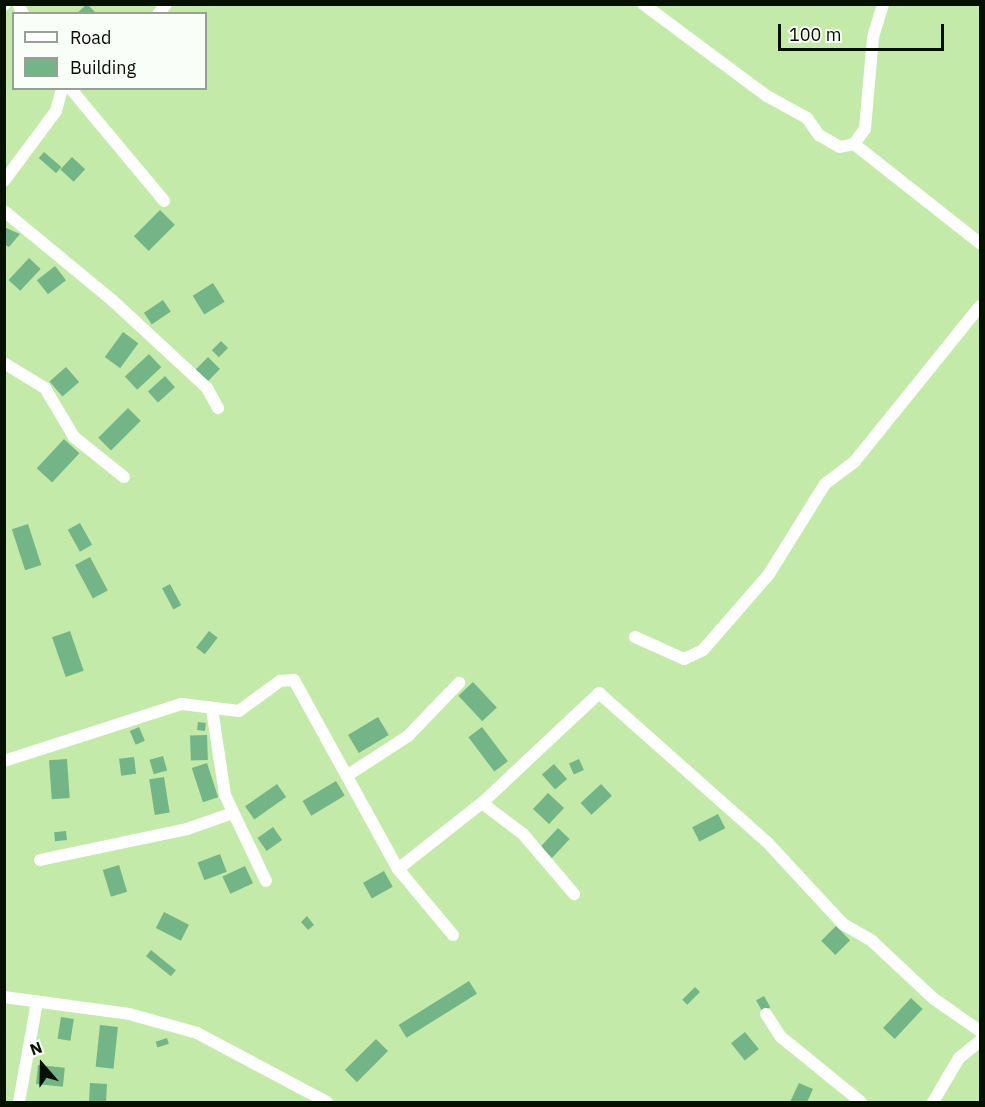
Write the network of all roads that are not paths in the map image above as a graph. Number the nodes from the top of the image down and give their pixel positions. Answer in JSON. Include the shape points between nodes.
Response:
{"nodes":[{"id":1,"x":643,"y":4,"type":"edge"},
{"id":2,"x":883,"y":4,"type":"edge"},
{"id":3,"x":61,"y":90,"type":"edge"},
{"id":4,"x":75,"y":91,"type":"edge"},
{"id":5,"x":854,"y":144,"type":"junction"},
{"id":6,"x":4,"y":181,"type":"edge"},
{"id":7,"x":164,"y":201,"type":"dead end"},
{"id":8,"x":4,"y":211,"type":"edge"},
{"id":9,"x":981,"y":243,"type":"edge"},
{"id":10,"x":981,"y":306,"type":"edge"},
{"id":11,"x":4,"y":363,"type":"edge"},
{"id":12,"x":218,"y":408,"type":"dead end"},
{"id":13,"x":124,"y":477,"type":"dead end"},
{"id":14,"x":635,"y":638,"type":"dead end"},
{"id":15,"x":459,"y":683,"type":"dead end"},
{"id":16,"x":212,"y":710,"type":"junction"},
{"id":17,"x":4,"y":761,"type":"edge"},
{"id":18,"x":348,"y":775,"type":"junction"},
{"id":19,"x":482,"y":803,"type":"junction"},
{"id":20,"x":233,"y":813,"type":"junction"},
{"id":21,"x":40,"y":860,"type":"dead end"},
{"id":22,"x":398,"y":869,"type":"junction"},
{"id":23,"x":266,"y":881,"type":"dead end"},
{"id":24,"x":574,"y":894,"type":"dead end"},
{"id":25,"x":453,"y":936,"type":"dead end"},
{"id":26,"x":4,"y":997,"type":"edge"},
{"id":27,"x":37,"y":1002,"type":"junction"},
{"id":28,"x":766,"y":1014,"type":"dead end"},
{"id":29,"x":981,"y":1030,"type":"edge"},
{"id":30,"x":981,"y":1041,"type":"edge"},
{"id":31,"x":19,"y":1102,"type":"edge"},
{"id":32,"x":327,"y":1102,"type":"edge"},
{"id":33,"x":861,"y":1102,"type":"edge"},
{"id":34,"x":933,"y":1102,"type":"edge"}],
"edges":[{"from":1,"to":5,"type":"street","via":[[767,96],[807,118],[819,135],[840,147]]},
{"from":2,"to":5,"type":"street","via":[[873,38],[865,129]]},
{"from":3,"to":6,"type":"street","via":[[56,111]]},
{"from":4,"to":7,"type":"street"},
{"from":5,"to":9,"type":"street"},
{"from":8,"to":12,"type":"street","via":[[112,300],[207,388]]},
{"from":10,"to":14,"type":"street","via":[[855,461],[825,484],[769,574],[703,651],[684,659]]},
{"from":11,"to":13,"type":"street","via":[[45,388],[74,437]]},
{"from":15,"to":18,"type":"street","via":[[408,736]]},
{"from":16,"to":17,"type":"street","via":[[182,704]]},
{"from":16,"to":18,"type":"street","via":[[239,711],[280,681],[294,680]]},
{"from":16,"to":20,"type":"street","via":[[222,785]]},
{"from":18,"to":22,"type":"street"},
{"from":19,"to":22,"type":"street"},
{"from":19,"to":24,"type":"street","via":[[523,834]]},
{"from":19,"to":29,"type":"street","via":[[599,693],[767,842],[843,924],[872,941],[934,999]]},
{"from":20,"to":21,"type":"street","via":[[187,829]]},
{"from":20,"to":23,"type":"street"},
{"from":22,"to":25,"type":"street"},
{"from":26,"to":27,"type":"street"},
{"from":27,"to":31,"type":"street"},
{"from":27,"to":32,"type":"street","via":[[138,1016],[197,1033]]},
{"from":28,"to":33,"type":"street","via":[[781,1037]]},
{"from":30,"to":34,"type":"street","via":[[959,1058]]}]}
